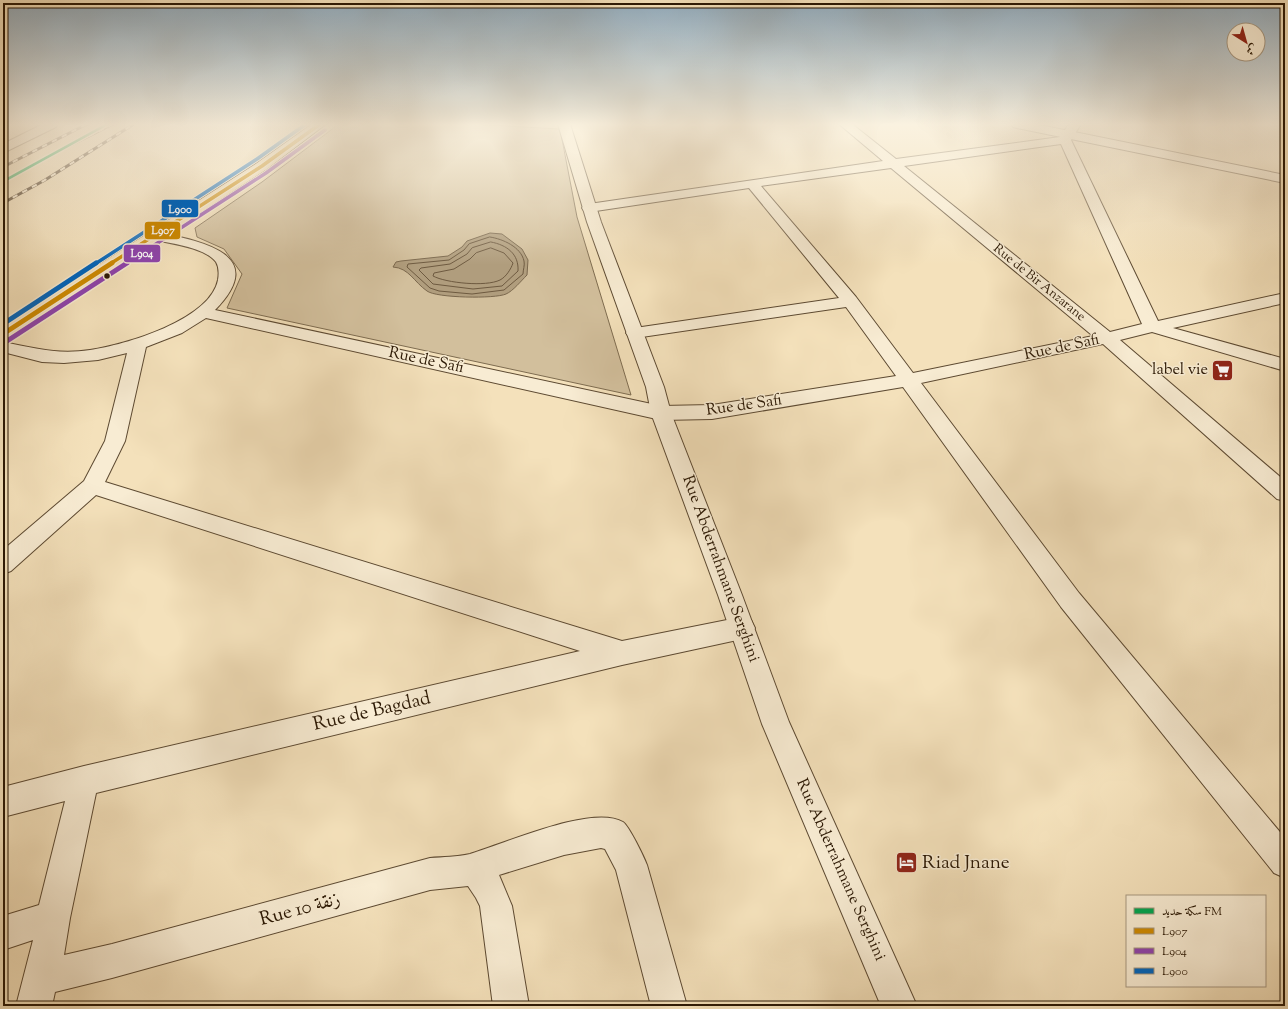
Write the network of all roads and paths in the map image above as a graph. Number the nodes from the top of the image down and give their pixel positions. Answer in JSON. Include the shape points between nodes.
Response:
{"nodes":[{"id":1,"x":254,"y":171,"type":"edge"},
{"id":2,"x":578,"y":171,"type":"edge"},
{"id":3,"x":841,"y":171,"type":"edge"},
{"id":4,"x":903,"y":171,"type":"edge"},
{"id":5,"x":1081,"y":171,"type":"edge"},
{"id":6,"x":1240,"y":171,"type":"edge"},
{"id":7,"x":1285,"y":181,"type":"edge"},
{"id":8,"x":752,"y":183,"type":"junction"},
{"id":9,"x":589,"y":208,"type":"junction"},
{"id":10,"x":156,"y":236,"type":"junction"},
{"id":11,"x":1285,"y":298,"type":"edge"},
{"id":12,"x":850,"y":301,"type":"junction"},
{"id":13,"x":202,"y":312,"type":"junction"},
{"id":14,"x":1152,"y":327,"type":"junction"},
{"id":15,"x":634,"y":333,"type":"junction"},
{"id":16,"x":3,"y":334,"type":"edge"},
{"id":17,"x":1107,"y":338,"type":"junction"},
{"id":18,"x":138,"y":345,"type":"junction"},
{"id":19,"x":3,"y":347,"type":"edge"},
{"id":20,"x":1285,"y":365,"type":"edge"},
{"id":21,"x":909,"y":380,"type":"junction"},
{"id":22,"x":661,"y":413,"type":"junction"},
{"id":23,"x":92,"y":486,"type":"junction"},
{"id":24,"x":1285,"y":493,"type":"edge"},
{"id":25,"x":3,"y":564,"type":"edge"},
{"id":26,"x":742,"y":628,"type":"junction"},
{"id":27,"x":622,"y":653,"type":"junction"},
{"id":28,"x":84,"y":781,"type":"junction"},
{"id":29,"x":3,"y":802,"type":"edge"},
{"id":30,"x":1285,"y":862,"type":"edge"},
{"id":31,"x":468,"y":870,"type":"junction"},
{"id":32,"x":53,"y":918,"type":"junction"},
{"id":33,"x":3,"y":933,"type":"edge"},
{"id":34,"x":37,"y":992,"type":"edge"},
{"id":35,"x":511,"y":1006,"type":"edge"},
{"id":36,"x":669,"y":1006,"type":"edge"},
{"id":37,"x":899,"y":1006,"type":"edge"}],
"edges":[{"from":1,"to":10,"type":"main road"},
{"from":2,"to":9,"type":"street","name":"Rue Abderrahmane Serghini"},
{"from":3,"to":8,"type":"street"},
{"from":4,"to":17,"type":"street","name":"Rue de Bir Anzarane"},
{"from":5,"to":14,"type":"street"},
{"from":6,"to":7,"type":"street"},
{"from":8,"to":9,"type":"street"},
{"from":8,"to":12,"type":"street"},
{"from":9,"to":15,"type":"street","name":"Rue Abderrahmane Serghini"},
{"from":10,"to":13,"type":"street","via":[[187,243],[221,258],[227,268],[227,281],[222,292]]},
{"from":10,"to":16,"type":"main road"},
{"from":11,"to":14,"type":"street","name":"Rue de Safi"},
{"from":12,"to":15,"type":"street"},
{"from":12,"to":21,"type":"street"},
{"from":13,"to":18,"type":"street","via":[[159,337]]},
{"from":13,"to":22,"type":"street","name":"Rue de Safi"},
{"from":14,"to":17,"type":"street","name":"Rue de Safi"},
{"from":14,"to":20,"type":"street"},
{"from":15,"to":22,"type":"street","name":"Rue Abderrahmane Serghini"},
{"from":17,"to":21,"type":"street","name":"Rue de Safi"},
{"from":17,"to":24,"type":"street","name":"Rue de Bir Anzarane"},
{"from":18,"to":19,"type":"street","via":[[113,352],[67,358],[47,357]]},
{"from":18,"to":23,"type":"street","via":[[115,441]]},
{"from":21,"to":22,"type":"street","name":"Rue de Safi","via":[[712,412]]},
{"from":21,"to":30,"type":"street","via":[[1070,600]]},
{"from":22,"to":26,"type":"street","name":"Rue Abderrahmane Serghini"},
{"from":23,"to":25,"type":"street"},
{"from":23,"to":27,"type":"street"},
{"from":26,"to":27,"type":"street","name":"Rue de Bagdad"},
{"from":26,"to":37,"type":"street","name":"Rue Abderrahmane Serghini","via":[[776,724]]},
{"from":27,"to":28,"type":"street","name":"Rue de Bagdad"},
{"from":28,"to":29,"type":"street","name":"Rue de Bagdad"},
{"from":28,"to":32,"type":"street"},
{"from":31,"to":34,"type":"street","name":"Rue 10 زنقة","via":[[430,874],[112,961]]},
{"from":31,"to":35,"type":"street","via":[[478,873],[488,887],[496,906]]},
{"from":31,"to":36,"type":"street","name":"Rue 10 زنقة","via":[[589,834],[614,834],[631,865]]},
{"from":32,"to":33,"type":"street"},
{"from":32,"to":34,"type":"street","via":[[50,943]]}]}
